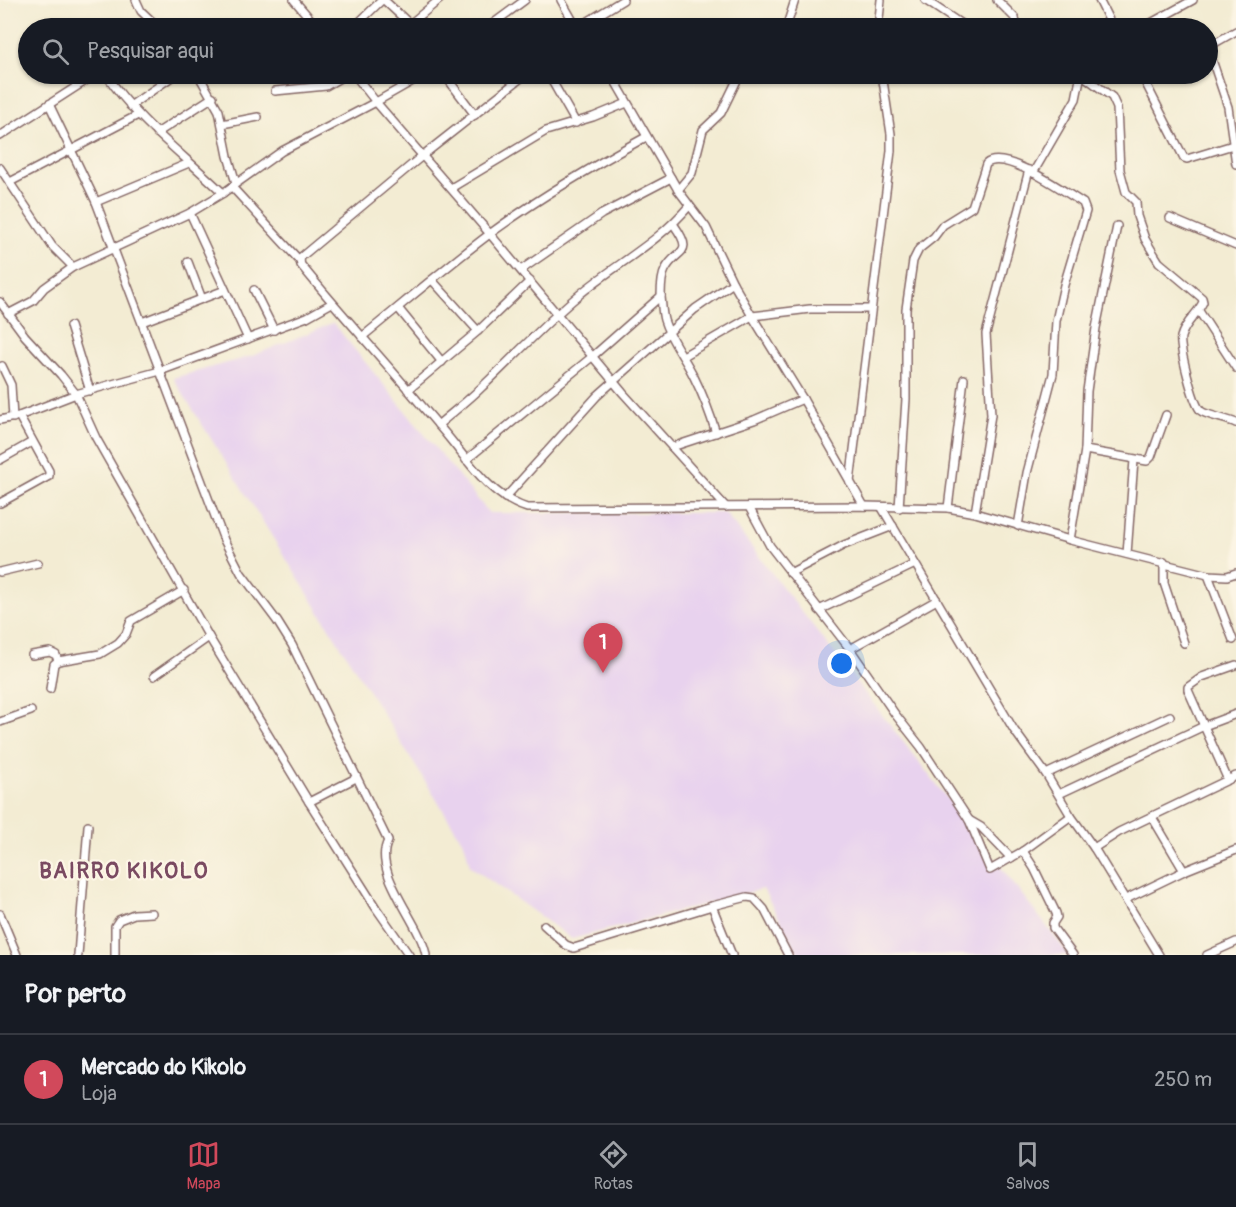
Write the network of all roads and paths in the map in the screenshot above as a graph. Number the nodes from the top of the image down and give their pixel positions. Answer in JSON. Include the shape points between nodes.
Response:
{"nodes":[{"id":1,"x":136,"y":0,"type":"edge"},
{"id":2,"x":294,"y":0,"type":"edge"},
{"id":3,"x":383,"y":0,"type":"edge"},
{"id":4,"x":439,"y":0,"type":"edge"},
{"id":5,"x":525,"y":0,"type":"edge"},
{"id":6,"x":561,"y":0,"type":"edge"},
{"id":7,"x":623,"y":0,"type":"edge"},
{"id":8,"x":795,"y":0,"type":"edge"},
{"id":9,"x":881,"y":0,"type":"edge"},
{"id":10,"x":925,"y":0,"type":"edge"},
{"id":11,"x":997,"y":0,"type":"edge"},
{"id":12,"x":1099,"y":0,"type":"edge"},
{"id":13,"x":1193,"y":0,"type":"edge"},
{"id":14,"x":148,"y":18,"type":"edge"},
{"id":15,"x":309,"y":18,"type":"edge"},
{"id":16,"x":364,"y":18,"type":"edge"},
{"id":17,"x":403,"y":18,"type":"edge"},
{"id":18,"x":420,"y":18,"type":"edge"},
{"id":19,"x":501,"y":18,"type":"edge"},
{"id":20,"x":571,"y":18,"type":"edge"},
{"id":21,"x":593,"y":18,"type":"edge"},
{"id":22,"x":789,"y":18,"type":"edge"},
{"id":23,"x":880,"y":18,"type":"edge"},
{"id":24,"x":952,"y":18,"type":"edge"},
{"id":25,"x":1016,"y":18,"type":"edge"},
{"id":26,"x":1108,"y":18,"type":"edge"},
{"id":27,"x":1165,"y":18,"type":"edge"},
{"id":28,"x":1236,"y":31,"type":"edge"},
{"id":29,"x":1218,"y":41,"type":"edge"},
{"id":30,"x":1218,"y":77,"type":"edge"},
{"id":31,"x":80,"y":84,"type":"edge"},
{"id":32,"x":112,"y":84,"type":"edge"},
{"id":33,"x":162,"y":84,"type":"edge"},
{"id":34,"x":205,"y":84,"type":"edge"},
{"id":35,"x":330,"y":84,"type":"edge"},
{"id":36,"x":362,"y":84,"type":"edge"},
{"id":37,"x":408,"y":84,"type":"edge"},
{"id":38,"x":452,"y":84,"type":"edge"},
{"id":39,"x":514,"y":84,"type":"edge"},
{"id":40,"x":554,"y":84,"type":"edge"},
{"id":41,"x":617,"y":84,"type":"edge"},
{"id":42,"x":735,"y":84,"type":"edge"},
{"id":43,"x":883,"y":84,"type":"edge"},
{"id":44,"x":1079,"y":84,"type":"edge"},
{"id":45,"x":1094,"y":84,"type":"edge"},
{"id":46,"x":1146,"y":84,"type":"edge"},
{"id":47,"x":275,"y":91,"type":"dead end"},
{"id":48,"x":213,"y":97,"type":"junction"},
{"id":49,"x":376,"y":102,"type":"junction"},
{"id":50,"x":627,"y":103,"type":"junction"},
{"id":51,"x":49,"y":104,"type":"junction"},
{"id":52,"x":130,"y":106,"type":"junction"},
{"id":53,"x":138,"y":115,"type":"junction"},
{"id":54,"x":475,"y":115,"type":"junction"},
{"id":55,"x":258,"y":117,"type":"dead end"},
{"id":56,"x":576,"y":123,"type":"junction"},
{"id":57,"x":222,"y":124,"type":"junction"},
{"id":58,"x":157,"y":133,"type":"junction"},
{"id":59,"x":0,"y":136,"type":"edge"},
{"id":60,"x":646,"y":137,"type":"junction"},
{"id":61,"x":1233,"y":145,"type":"junction"},
{"id":62,"x":72,"y":149,"type":"junction"},
{"id":63,"x":422,"y":156,"type":"junction"},
{"id":64,"x":189,"y":163,"type":"junction"},
{"id":65,"x":1236,"y":164,"type":"edge"},
{"id":66,"x":0,"y":168,"type":"edge"},
{"id":67,"x":1031,"y":172,"type":"junction"},
{"id":68,"x":671,"y":178,"type":"junction"},
{"id":69,"x":10,"y":182,"type":"junction"},
{"id":70,"x":234,"y":185,"type":"junction"},
{"id":71,"x":451,"y":188,"type":"junction"},
{"id":72,"x":678,"y":190,"type":"junction"},
{"id":73,"x":223,"y":193,"type":"junction"},
{"id":74,"x":96,"y":202,"type":"junction"},
{"id":75,"x":689,"y":206,"type":"junction"},
{"id":76,"x":190,"y":213,"type":"junction"},
{"id":77,"x":1170,"y":218,"type":"dead end"},
{"id":78,"x":674,"y":225,"type":"junction"},
{"id":79,"x":1117,"y":226,"type":"dead end"},
{"id":80,"x":490,"y":234,"type":"junction"},
{"id":81,"x":1236,"y":246,"type":"edge"},
{"id":82,"x":114,"y":248,"type":"junction"},
{"id":83,"x":300,"y":261,"type":"junction"},
{"id":84,"x":188,"y":262,"type":"dead end"},
{"id":85,"x":73,"y":267,"type":"junction"},
{"id":86,"x":521,"y":270,"type":"junction"},
{"id":87,"x":432,"y":280,"type":"junction"},
{"id":88,"x":530,"y":281,"type":"junction"},
{"id":89,"x":733,"y":283,"type":"junction"},
{"id":90,"x":225,"y":290,"type":"junction"},
{"id":91,"x":254,"y":290,"type":"dead end"},
{"id":92,"x":661,"y":296,"type":"junction"},
{"id":93,"x":202,"y":299,"type":"junction"},
{"id":94,"x":0,"y":302,"type":"edge"},
{"id":95,"x":332,"y":303,"type":"junction"},
{"id":96,"x":398,"y":308,"type":"junction"},
{"id":97,"x":870,"y":309,"type":"junction"},
{"id":98,"x":1199,"y":311,"type":"junction"},
{"id":99,"x":557,"y":313,"type":"junction"},
{"id":100,"x":8,"y":314,"type":"junction"},
{"id":101,"x":752,"y":316,"type":"junction"},
{"id":102,"x":142,"y":322,"type":"junction"},
{"id":103,"x":70,"y":326,"type":"dead end"},
{"id":104,"x":274,"y":330,"type":"junction"},
{"id":105,"x":478,"y":331,"type":"junction"},
{"id":106,"x":669,"y":333,"type":"junction"},
{"id":107,"x":362,"y":337,"type":"junction"},
{"id":108,"x":248,"y":339,"type":"junction"},
{"id":109,"x":593,"y":356,"type":"junction"},
{"id":110,"x":684,"y":356,"type":"junction"},
{"id":111,"x":442,"y":362,"type":"junction"},
{"id":112,"x":2,"y":366,"type":"dead end"},
{"id":113,"x":1236,"y":368,"type":"edge"},
{"id":114,"x":160,"y":370,"type":"junction"},
{"id":115,"x":964,"y":379,"type":"dead end"},
{"id":116,"x":614,"y":382,"type":"junction"},
{"id":117,"x":408,"y":390,"type":"junction"},
{"id":118,"x":90,"y":391,"type":"junction"},
{"id":119,"x":76,"y":394,"type":"junction"},
{"id":120,"x":802,"y":399,"type":"junction"},
{"id":121,"x":1166,"y":415,"type":"dead end"},
{"id":122,"x":16,"y":417,"type":"junction"},
{"id":123,"x":0,"y":420,"type":"edge"},
{"id":124,"x":1236,"y":423,"type":"edge"},
{"id":125,"x":438,"y":425,"type":"junction"},
{"id":126,"x":716,"y":433,"type":"junction"},
{"id":127,"x":32,"y":442,"type":"junction"},
{"id":128,"x":672,"y":447,"type":"junction"},
{"id":129,"x":1085,"y":450,"type":"junction"},
{"id":130,"x":0,"y":460,"type":"edge"},
{"id":131,"x":466,"y":460,"type":"junction"},
{"id":132,"x":1134,"y":460,"type":"junction"},
{"id":133,"x":850,"y":482,"type":"junction"},
{"id":134,"x":505,"y":498,"type":"junction"},
{"id":135,"x":0,"y":503,"type":"edge"},
{"id":136,"x":864,"y":506,"type":"junction"},
{"id":137,"x":726,"y":507,"type":"junction"},
{"id":138,"x":749,"y":507,"type":"junction"},
{"id":139,"x":882,"y":508,"type":"junction"},
{"id":140,"x":899,"y":508,"type":"junction"},
{"id":141,"x":948,"y":508,"type":"junction"},
{"id":142,"x":975,"y":513,"type":"junction"},
{"id":143,"x":893,"y":526,"type":"junction"},
{"id":144,"x":1018,"y":526,"type":"junction"},
{"id":145,"x":1070,"y":540,"type":"junction"},
{"id":146,"x":1127,"y":554,"type":"junction"},
{"id":147,"x":1164,"y":562,"type":"junction"},
{"id":148,"x":38,"y":563,"type":"dead end"},
{"id":149,"x":915,"y":564,"type":"junction"},
{"id":150,"x":0,"y":572,"type":"edge"},
{"id":151,"x":790,"y":573,"type":"junction"},
{"id":152,"x":1236,"y":573,"type":"edge"},
{"id":153,"x":1208,"y":575,"type":"junction"},
{"id":154,"x":184,"y":590,"type":"junction"},
{"id":155,"x":937,"y":600,"type":"junction"},
{"id":156,"x":819,"y":610,"type":"junction"},
{"id":157,"x":209,"y":638,"type":"junction"},
{"id":158,"x":1233,"y":640,"type":"dead end"},
{"id":159,"x":1184,"y":643,"type":"dead end"},
{"id":160,"x":850,"y":649,"type":"junction"},
{"id":161,"x":32,"y":655,"type":"dead end"},
{"id":162,"x":58,"y":661,"type":"junction"},
{"id":163,"x":1236,"y":666,"type":"edge"},
{"id":164,"x":154,"y":676,"type":"dead end"},
{"id":165,"x":50,"y":689,"type":"dead end"},
{"id":166,"x":31,"y":711,"type":"dead end"},
{"id":167,"x":1236,"y":714,"type":"edge"},
{"id":168,"x":1170,"y":716,"type":"dead end"},
{"id":169,"x":0,"y":722,"type":"edge"},
{"id":170,"x":1204,"y":726,"type":"junction"},
{"id":171,"x":1046,"y":774,"type":"junction"},
{"id":172,"x":1236,"y":776,"type":"edge"},
{"id":173,"x":356,"y":777,"type":"junction"},
{"id":174,"x":1228,"y":780,"type":"junction"},
{"id":175,"x":1059,"y":794,"type":"junction"},
{"id":176,"x":309,"y":802,"type":"junction"},
{"id":177,"x":1071,"y":816,"type":"junction"},
{"id":178,"x":1152,"y":817,"type":"junction"},
{"id":179,"x":969,"y":820,"type":"junction"},
{"id":180,"x":88,"y":826,"type":"dead end"},
{"id":181,"x":1094,"y":848,"type":"junction"},
{"id":182,"x":1236,"y":850,"type":"edge"},
{"id":183,"x":1023,"y":851,"type":"junction"},
{"id":184,"x":1011,"y":858,"type":"junction"},
{"id":185,"x":1184,"y":871,"type":"junction"},
{"id":186,"x":1126,"y":899,"type":"junction"},
{"id":187,"x":712,"y":906,"type":"junction"},
{"id":188,"x":152,"y":913,"type":"dead end"},
{"id":189,"x":0,"y":914,"type":"edge"},
{"id":190,"x":544,"y":926,"type":"dead end"},
{"id":191,"x":1236,"y":942,"type":"edge"},
{"id":192,"x":17,"y":955,"type":"edge"},
{"id":193,"x":78,"y":955,"type":"edge"},
{"id":194,"x":115,"y":955,"type":"edge"},
{"id":195,"x":409,"y":955,"type":"edge"},
{"id":196,"x":426,"y":955,"type":"edge"},
{"id":197,"x":732,"y":955,"type":"edge"},
{"id":198,"x":788,"y":955,"type":"edge"},
{"id":199,"x":1073,"y":955,"type":"edge"},
{"id":200,"x":1159,"y":955,"type":"edge"},
{"id":201,"x":1207,"y":955,"type":"edge"}],
"edges":[{"from":1,"to":14,"type":"street"},
{"from":2,"to":15,"type":"street"},
{"from":3,"to":16,"type":"street"},
{"from":3,"to":17,"type":"street"},
{"from":4,"to":18,"type":"street"},
{"from":5,"to":19,"type":"street"},
{"from":6,"to":20,"type":"street"},
{"from":7,"to":21,"type":"street"},
{"from":8,"to":22,"type":"street"},
{"from":9,"to":23,"type":"street"},
{"from":10,"to":24,"type":"street"},
{"from":11,"to":25,"type":"street"},
{"from":12,"to":26,"type":"street"},
{"from":13,"to":27,"type":"street"},
{"from":28,"to":29,"type":"street"},
{"from":30,"to":61,"type":"street","via":[[1228,107]]},
{"from":31,"to":51,"type":"street"},
{"from":32,"to":52,"type":"street"},
{"from":33,"to":52,"type":"street"},
{"from":34,"to":48,"type":"street"},
{"from":35,"to":47,"type":"street"},
{"from":36,"to":49,"type":"street"},
{"from":37,"to":49,"type":"street"},
{"from":38,"to":54,"type":"street"},
{"from":39,"to":54,"type":"street"},
{"from":40,"to":56,"type":"street"},
{"from":41,"to":50,"type":"street"},
{"from":42,"to":72,"type":"street","via":[[721,113],[703,130],[692,173]]},
{"from":43,"to":97,"type":"street","via":[[891,141]]},
{"from":44,"to":67,"type":"street","via":[[1077,99]]},
{"from":45,"to":98,"type":"street","via":[[1112,97],[1117,108],[1120,170],[1126,192],[1136,202],[1145,239],[1159,262],[1202,298]]},
{"from":46,"to":61,"type":"street","via":[[1184,158]]},
{"from":48,"to":57,"type":"street"},
{"from":48,"to":58,"type":"street"},
{"from":49,"to":63,"type":"street"},
{"from":49,"to":70,"type":"street","via":[[282,150]]},
{"from":50,"to":56,"type":"street"},
{"from":50,"to":60,"type":"street"},
{"from":51,"to":59,"type":"street"},
{"from":51,"to":62,"type":"street"},
{"from":52,"to":53,"type":"street"},
{"from":53,"to":58,"type":"street"},
{"from":53,"to":62,"type":"street"},
{"from":54,"to":63,"type":"street"},
{"from":55,"to":57,"type":"street"},
{"from":56,"to":71,"type":"street","via":[[539,135]]},
{"from":57,"to":70,"type":"street"},
{"from":58,"to":64,"type":"street"},
{"from":60,"to":68,"type":"street"},
{"from":60,"to":80,"type":"street","via":[[591,167]]},
{"from":61,"to":65,"type":"street"},
{"from":62,"to":69,"type":"street"},
{"from":62,"to":74,"type":"street"},
{"from":63,"to":71,"type":"street"},
{"from":63,"to":83,"type":"street"},
{"from":64,"to":73,"type":"street"},
{"from":64,"to":74,"type":"street"},
{"from":66,"to":69,"type":"street"},
{"from":67,"to":140,"type":"street","via":[[1003,160],[986,164],[972,207],[944,225],[919,249],[913,261],[906,309],[906,399]]},
{"from":67,"to":142,"type":"street","via":[[986,334],[991,415]]},
{"from":67,"to":144,"type":"street","via":[[1083,202],[1086,211],[1056,321],[1053,374],[1027,473]]},
{"from":68,"to":72,"type":"street"},
{"from":68,"to":86,"type":"street","via":[[602,213]]},
{"from":69,"to":85,"type":"street","via":[[52,246]]},
{"from":70,"to":73,"type":"street"},
{"from":70,"to":83,"type":"street"},
{"from":71,"to":80,"type":"street"},
{"from":72,"to":75,"type":"street"},
{"from":73,"to":76,"type":"street"},
{"from":74,"to":82,"type":"street"},
{"from":75,"to":78,"type":"street"},
{"from":75,"to":89,"type":"street","via":[[706,227]]},
{"from":76,"to":82,"type":"street"},
{"from":76,"to":90,"type":"street"},
{"from":77,"to":81,"type":"street"},
{"from":78,"to":92,"type":"street","via":[[684,245],[682,253],[665,268]]},
{"from":78,"to":99,"type":"street"},
{"from":79,"to":129,"type":"street","via":[[1088,383]]},
{"from":80,"to":86,"type":"street"},
{"from":80,"to":87,"type":"street"},
{"from":82,"to":85,"type":"street"},
{"from":82,"to":102,"type":"street"},
{"from":83,"to":95,"type":"street"},
{"from":84,"to":93,"type":"street"},
{"from":85,"to":100,"type":"street","via":[[33,301]]},
{"from":86,"to":88,"type":"street"},
{"from":87,"to":96,"type":"street"},
{"from":87,"to":105,"type":"street"},
{"from":88,"to":99,"type":"street"},
{"from":88,"to":105,"type":"street"},
{"from":89,"to":101,"type":"street"},
{"from":89,"to":106,"type":"street"},
{"from":90,"to":93,"type":"street"},
{"from":90,"to":108,"type":"street"},
{"from":91,"to":104,"type":"street"},
{"from":92,"to":106,"type":"street"},
{"from":92,"to":109,"type":"street"},
{"from":93,"to":102,"type":"street"},
{"from":94,"to":100,"type":"street"},
{"from":95,"to":104,"type":"street"},
{"from":95,"to":107,"type":"street"},
{"from":96,"to":107,"type":"street"},
{"from":96,"to":111,"type":"street"},
{"from":97,"to":101,"type":"street","via":[[810,309]]},
{"from":97,"to":133,"type":"street"},
{"from":98,"to":113,"type":"street"},
{"from":98,"to":124,"type":"street","via":[[1188,320],[1181,336],[1189,383],[1201,412]]},
{"from":99,"to":109,"type":"street"},
{"from":99,"to":125,"type":"street","via":[[482,388]]},
{"from":100,"to":119,"type":"street"},
{"from":101,"to":110,"type":"street"},
{"from":101,"to":120,"type":"street"},
{"from":102,"to":114,"type":"street"},
{"from":103,"to":118,"type":"street"},
{"from":104,"to":108,"type":"street"},
{"from":105,"to":111,"type":"street"},
{"from":106,"to":110,"type":"street"},
{"from":106,"to":116,"type":"street"},
{"from":107,"to":117,"type":"street"},
{"from":108,"to":114,"type":"street"},
{"from":109,"to":116,"type":"street"},
{"from":109,"to":131,"type":"street"},
{"from":110,"to":126,"type":"street"},
{"from":111,"to":117,"type":"street"},
{"from":112,"to":122,"type":"street","via":[[11,385]]},
{"from":114,"to":118,"type":"street"},
{"from":114,"to":173,"type":"street","via":[[229,549],[241,573],[292,645]]},
{"from":115,"to":141,"type":"street"},
{"from":116,"to":128,"type":"street"},
{"from":116,"to":134,"type":"street","via":[[575,419]]},
{"from":117,"to":125,"type":"street"},
{"from":118,"to":119,"type":"street"},
{"from":119,"to":122,"type":"street"},
{"from":119,"to":154,"type":"street","via":[[96,438]]},
{"from":120,"to":126,"type":"street"},
{"from":120,"to":133,"type":"street"},
{"from":121,"to":132,"type":"street","via":[[1151,457]]},
{"from":122,"to":123,"type":"street"},
{"from":122,"to":127,"type":"street"},
{"from":125,"to":131,"type":"street"},
{"from":126,"to":128,"type":"street"},
{"from":127,"to":130,"type":"street"},
{"from":127,"to":135,"type":"street","via":[[49,476]]},
{"from":128,"to":137,"type":"street"},
{"from":129,"to":132,"type":"street"},
{"from":129,"to":145,"type":"street"},
{"from":131,"to":134,"type":"street"},
{"from":132,"to":146,"type":"street"},
{"from":133,"to":136,"type":"street"},
{"from":134,"to":137,"type":"street","via":[[527,508]]},
{"from":136,"to":138,"type":"street"},
{"from":136,"to":139,"type":"street"},
{"from":137,"to":138,"type":"street"},
{"from":138,"to":151,"type":"street"},
{"from":139,"to":140,"type":"street"},
{"from":139,"to":143,"type":"street"},
{"from":140,"to":141,"type":"street"},
{"from":141,"to":142,"type":"street"},
{"from":142,"to":144,"type":"street"},
{"from":143,"to":149,"type":"street"},
{"from":143,"to":151,"type":"street","via":[[844,545]]},
{"from":144,"to":145,"type":"street"},
{"from":145,"to":146,"type":"street"},
{"from":146,"to":147,"type":"street"},
{"from":147,"to":153,"type":"street"},
{"from":147,"to":159,"type":"street","via":[[1166,590]]},
{"from":148,"to":150,"type":"street"},
{"from":149,"to":155,"type":"street"},
{"from":149,"to":156,"type":"street"},
{"from":151,"to":156,"type":"street"},
{"from":152,"to":153,"type":"street"},
{"from":153,"to":158,"type":"street"},
{"from":154,"to":157,"type":"street"},
{"from":154,"to":162,"type":"street","via":[[131,621],[118,643],[100,654]]},
{"from":155,"to":160,"type":"street"},
{"from":155,"to":171,"type":"street","via":[[1014,730]]},
{"from":156,"to":160,"type":"street"},
{"from":157,"to":164,"type":"street"},
{"from":157,"to":176,"type":"street"},
{"from":160,"to":179,"type":"street"},
{"from":161,"to":162,"type":"street","via":[[50,652]]},
{"from":162,"to":165,"type":"street"},
{"from":163,"to":170,"type":"street","via":[[1202,677],[1188,687]]},
{"from":166,"to":169,"type":"street"},
{"from":167,"to":170,"type":"street"},
{"from":168,"to":171,"type":"street"},
{"from":170,"to":174,"type":"street"},
{"from":170,"to":175,"type":"street"},
{"from":171,"to":175,"type":"street"},
{"from":172,"to":174,"type":"street"},
{"from":173,"to":176,"type":"street"},
{"from":173,"to":196,"type":"street","via":[[388,841],[384,847],[385,861],[391,882]]},
{"from":174,"to":178,"type":"street"},
{"from":175,"to":177,"type":"street"},
{"from":176,"to":195,"type":"street"},
{"from":177,"to":181,"type":"street"},
{"from":177,"to":183,"type":"street"},
{"from":178,"to":181,"type":"street"},
{"from":178,"to":185,"type":"street"},
{"from":179,"to":184,"type":"street"},
{"from":179,"to":184,"type":"street","via":[[990,870]]},
{"from":180,"to":193,"type":"street"},
{"from":181,"to":186,"type":"street"},
{"from":182,"to":185,"type":"street"},
{"from":183,"to":184,"type":"street"},
{"from":183,"to":199,"type":"street","via":[[1056,913],[1053,928]]},
{"from":185,"to":186,"type":"street"},
{"from":186,"to":200,"type":"street"},
{"from":187,"to":190,"type":"street","via":[[574,948]]},
{"from":187,"to":197,"type":"street"},
{"from":187,"to":198,"type":"street","via":[[754,898]]},
{"from":188,"to":194,"type":"street","via":[[119,920],[115,926]]},
{"from":189,"to":192,"type":"street"},
{"from":191,"to":201,"type":"street"}]}
